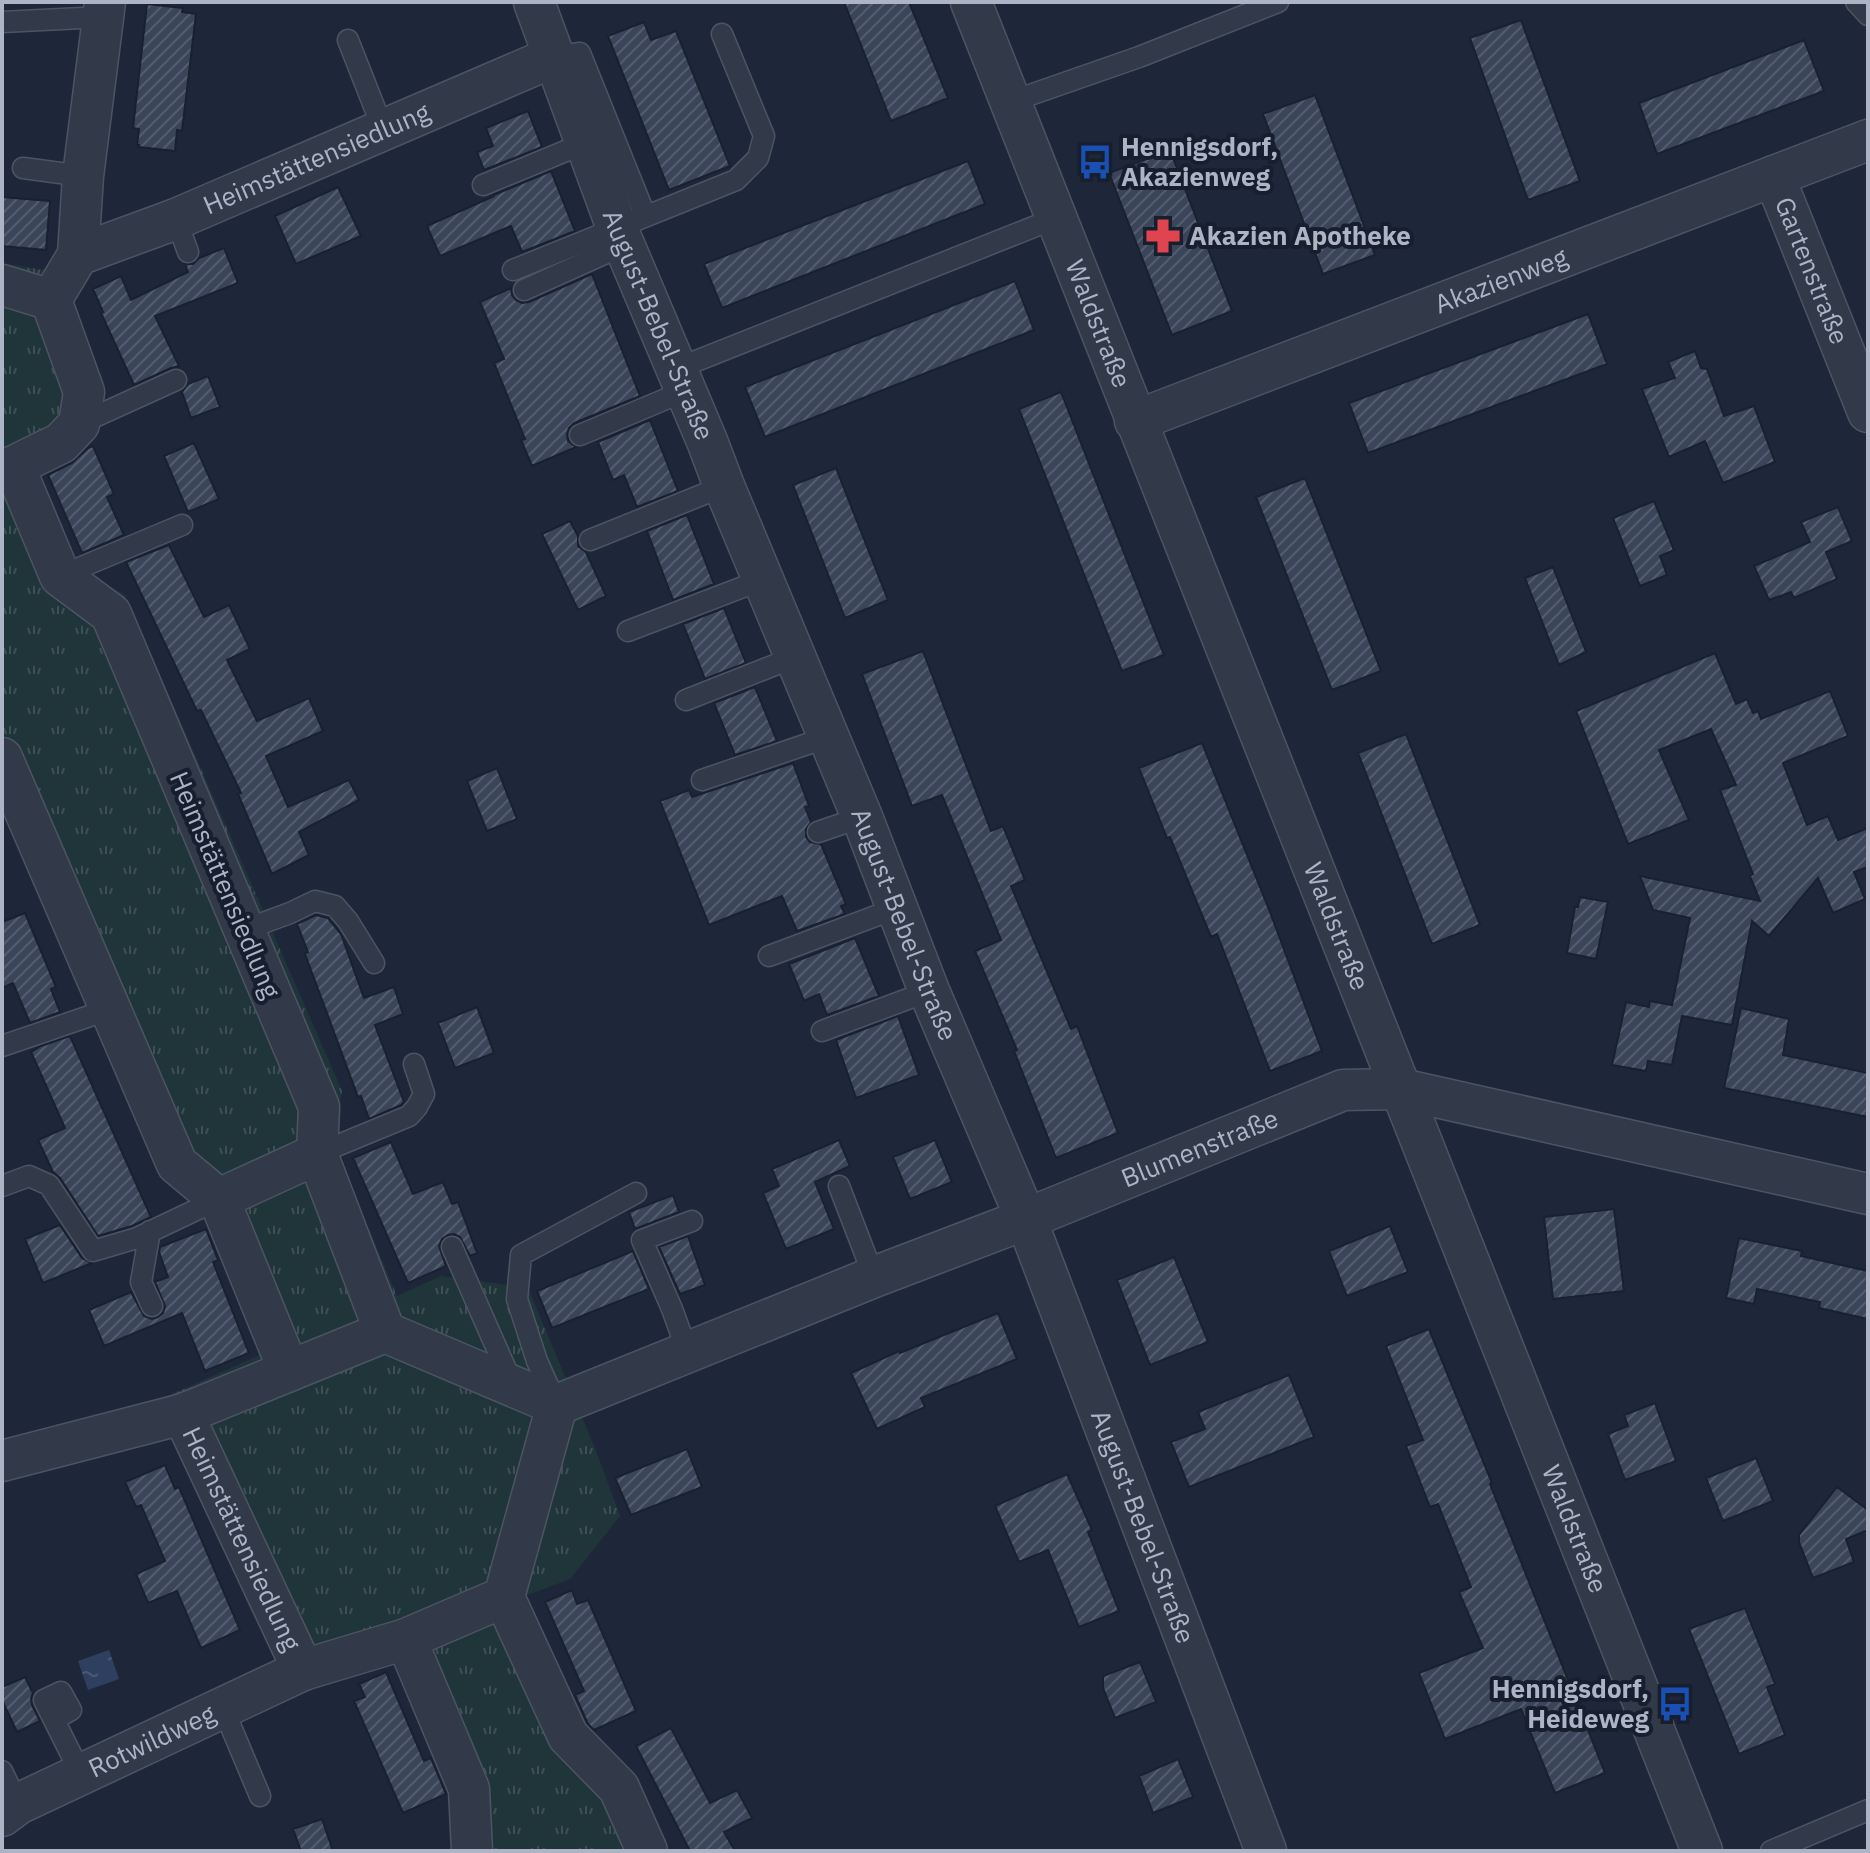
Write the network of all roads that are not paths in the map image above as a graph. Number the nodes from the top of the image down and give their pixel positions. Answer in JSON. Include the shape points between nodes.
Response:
{"nodes":[{"id":1,"x":534,"y":2,"type":"edge"},
{"id":2,"x":971,"y":2,"type":"edge"},
{"id":3,"x":1278,"y":2,"type":"edge"},
{"id":4,"x":1856,"y":2,"type":"edge"},
{"id":5,"x":103,"y":10,"type":"edge"},
{"id":6,"x":1868,"y":15,"type":"edge"},
{"id":7,"x":2,"y":22,"type":"edge"},
{"id":8,"x":722,"y":34,"type":"dead end"},
{"id":9,"x":348,"y":40,"type":"dead end"},
{"id":10,"x":553,"y":57,"type":"junction"},
{"id":11,"x":1010,"y":102,"type":"junction"},
{"id":12,"x":383,"y":129,"type":"junction"},
{"id":13,"x":1868,"y":140,"type":"edge"},
{"id":14,"x":585,"y":143,"type":"junction"},
{"id":15,"x":23,"y":168,"type":"dead end"},
{"id":16,"x":83,"y":176,"type":"junction"},
{"id":17,"x":1774,"y":176,"type":"junction"},
{"id":18,"x":483,"y":185,"type":"dead end"},
{"id":19,"x":1056,"y":218,"type":"junction"},
{"id":20,"x":629,"y":229,"type":"junction"},
{"id":21,"x":78,"y":255,"type":"junction"},
{"id":22,"x":513,"y":270,"type":"dead end"},
{"id":23,"x":2,"y":285,"type":"edge"},
{"id":24,"x":524,"y":290,"type":"dead end"},
{"id":25,"x":51,"y":300,"type":"junction"},
{"id":26,"x":176,"y":380,"type":"dead end"},
{"id":27,"x":681,"y":380,"type":"junction"},
{"id":28,"x":1868,"y":412,"type":"edge"},
{"id":29,"x":1135,"y":421,"type":"junction"},
{"id":30,"x":79,"y":424,"type":"junction"},
{"id":31,"x":580,"y":435,"type":"dead end"},
{"id":32,"x":8,"y":468,"type":"edge"},
{"id":33,"x":724,"y":486,"type":"junction"},
{"id":34,"x":182,"y":525,"type":"dead end"},
{"id":35,"x":590,"y":540,"type":"dead end"},
{"id":36,"x":60,"y":576,"type":"junction"},
{"id":37,"x":764,"y":579,"type":"junction"},
{"id":38,"x":628,"y":631,"type":"dead end"},
{"id":39,"x":795,"y":657,"type":"junction"},
{"id":40,"x":686,"y":700,"type":"dead end"},
{"id":41,"x":828,"y":737,"type":"junction"},
{"id":42,"x":2,"y":758,"type":"edge"},
{"id":43,"x":702,"y":780,"type":"dead end"},
{"id":44,"x":862,"y":817,"type":"junction"},
{"id":45,"x":818,"y":832,"type":"dead end"},
{"id":46,"x":897,"y":908,"type":"junction"},
{"id":47,"x":244,"y":930,"type":"junction"},
{"id":48,"x":769,"y":956,"type":"dead end"},
{"id":49,"x":374,"y":963,"type":"dead end"},
{"id":50,"x":929,"y":991,"type":"junction"},
{"id":51,"x":110,"y":1009,"type":"junction"},
{"id":52,"x":822,"y":1031,"type":"dead end"},
{"id":53,"x":2,"y":1046,"type":"edge"},
{"id":54,"x":414,"y":1064,"type":"dead end"},
{"id":55,"x":1401,"y":1089,"type":"junction"},
{"id":56,"x":317,"y":1154,"type":"junction"},
{"id":57,"x":2,"y":1186,"type":"edge"},
{"id":58,"x":839,"y":1186,"type":"dead end"},
{"id":59,"x":636,"y":1193,"type":"dead end"},
{"id":60,"x":1868,"y":1194,"type":"edge"},
{"id":61,"x":219,"y":1199,"type":"junction"},
{"id":62,"x":1026,"y":1219,"type":"junction"},
{"id":63,"x":692,"y":1221,"type":"dead end"},
{"id":64,"x":150,"y":1231,"type":"junction"},
{"id":65,"x":452,"y":1247,"type":"dead end"},
{"id":66,"x":874,"y":1277,"type":"junction"},
{"id":67,"x":152,"y":1306,"type":"dead end"},
{"id":68,"x":385,"y":1332,"type":"junction"},
{"id":69,"x":688,"y":1353,"type":"junction"},
{"id":70,"x":289,"y":1371,"type":"junction"},
{"id":71,"x":514,"y":1387,"type":"junction"},
{"id":72,"x":557,"y":1405,"type":"junction"},
{"id":73,"x":183,"y":1414,"type":"junction"},
{"id":74,"x":2,"y":1461,"type":"edge"},
{"id":75,"x":504,"y":1597,"type":"junction"},
{"id":76,"x":406,"y":1639,"type":"junction"},
{"id":77,"x":303,"y":1670,"type":"junction"},
{"id":78,"x":223,"y":1708,"type":"junction"},
{"id":79,"x":54,"y":1720,"type":"dead end"},
{"id":80,"x":81,"y":1774,"type":"junction"},
{"id":81,"x":260,"y":1796,"type":"dead end"},
{"id":82,"x":7,"y":1797,"type":"edge"},
{"id":83,"x":1868,"y":1810,"type":"edge"},
{"id":84,"x":472,"y":1851,"type":"edge"},
{"id":85,"x":647,"y":1851,"type":"edge"},
{"id":86,"x":1266,"y":1851,"type":"edge"},
{"id":87,"x":1702,"y":1851,"type":"edge"},
{"id":88,"x":1771,"y":1851,"type":"edge"}],
"edges":[{"from":1,"to":10,"type":"street","name":"August-Bebel-Straße"},
{"from":2,"to":11,"type":"street","name":"Waldstraße"},
{"from":3,"to":11,"type":"lane"},
{"from":4,"to":6,"type":"lane"},
{"from":5,"to":7,"type":"lane"},
{"from":5,"to":16,"type":"street"},
{"from":8,"to":20,"type":"lane","via":[[764,136],[758,158],[736,180]]},
{"from":9,"to":12,"type":"lane"},
{"from":10,"to":12,"type":"street","name":"Heimstättensiedlung"},
{"from":10,"to":14,"type":"street","name":"August-Bebel-Straße"},
{"from":10,"to":20,"type":"lane","via":[[580,53]]},
{"from":11,"to":19,"type":"street","name":"Waldstraße"},
{"from":12,"to":21,"type":"street","name":"Heimstättensiedlung","via":[[182,236]]},
{"from":13,"to":17,"type":"street","name":"Akazienweg"},
{"from":14,"to":18,"type":"lane"},
{"from":14,"to":20,"type":"street","name":"August-Bebel-Straße"},
{"from":15,"to":16,"type":"lane"},
{"from":16,"to":21,"type":"street"},
{"from":17,"to":28,"type":"street","name":"Gartenstraße"},
{"from":17,"to":29,"type":"street","name":"Akazienweg"},
{"from":19,"to":27,"type":"lane"},
{"from":19,"to":29,"type":"street","name":"Waldstraße"},
{"from":20,"to":22,"type":"lane"},
{"from":20,"to":24,"type":"lane"},
{"from":20,"to":27,"type":"street","name":"August-Bebel-Straße"},
{"from":21,"to":25,"type":"street"},
{"from":23,"to":25,"type":"street"},
{"from":25,"to":30,"type":"street","via":[[84,392]]},
{"from":26,"to":30,"type":"lane"},
{"from":27,"to":31,"type":"lane"},
{"from":27,"to":33,"type":"street","name":"August-Bebel-Straße"},
{"from":29,"to":55,"type":"street","name":"Waldstraße"},
{"from":30,"to":32,"type":"street","via":[[61,443]]},
{"from":32,"to":36,"type":"street"},
{"from":33,"to":35,"type":"lane"},
{"from":33,"to":37,"type":"street","name":"August-Bebel-Straße"},
{"from":34,"to":36,"type":"lane"},
{"from":36,"to":47,"type":"street","name":"Heimstättensiedlung","via":[[111,614]]},
{"from":37,"to":38,"type":"lane"},
{"from":37,"to":39,"type":"street","name":"August-Bebel-Straße"},
{"from":39,"to":40,"type":"lane"},
{"from":39,"to":41,"type":"street","name":"August-Bebel-Straße"},
{"from":41,"to":43,"type":"lane"},
{"from":41,"to":44,"type":"street","name":"August-Bebel-Straße"},
{"from":42,"to":51,"type":"street"},
{"from":44,"to":45,"type":"lane"},
{"from":44,"to":46,"type":"street","name":"August-Bebel-Straße"},
{"from":46,"to":48,"type":"lane"},
{"from":46,"to":50,"type":"street","name":"August-Bebel-Straße"},
{"from":47,"to":49,"type":"lane","via":[[315,901],[335,906]]},
{"from":47,"to":56,"type":"street","name":"Heimstättensiedlung","via":[[319,1107]]},
{"from":50,"to":52,"type":"lane"},
{"from":50,"to":62,"type":"street","name":"August-Bebel-Straße"},
{"from":51,"to":53,"type":"lane"},
{"from":51,"to":61,"type":"street","via":[[177,1164]]},
{"from":54,"to":56,"type":"lane","via":[[424,1094],[409,1116]]},
{"from":55,"to":60,"type":"street","name":"Blumenstraße"},
{"from":55,"to":62,"type":"street","name":"Blumenstraße","via":[[1343,1090]]},
{"from":55,"to":87,"type":"street","name":"Waldstraße"},
{"from":56,"to":61,"type":"street"},
{"from":56,"to":68,"type":"street","name":"Heimstättensiedlung"},
{"from":57,"to":64,"type":"lane","via":[[29,1176],[49,1185],[93,1251]]},
{"from":58,"to":66,"type":"lane"},
{"from":59,"to":72,"type":"lane","via":[[521,1255],[517,1299]]},
{"from":61,"to":64,"type":"lane"},
{"from":61,"to":70,"type":"street"},
{"from":62,"to":66,"type":"street","name":"Blumenstraße"},
{"from":62,"to":86,"type":"street","name":"August-Bebel-Straße"},
{"from":63,"to":69,"type":"lane","via":[[642,1240]]},
{"from":64,"to":67,"type":"lane","via":[[141,1282]]},
{"from":65,"to":71,"type":"lane"},
{"from":66,"to":69,"type":"street","name":"Blumenstraße"},
{"from":68,"to":70,"type":"street","name":"Heimstättensiedlung"},
{"from":68,"to":71,"type":"street"},
{"from":69,"to":72,"type":"street","name":"Blumenstraße"},
{"from":70,"to":73,"type":"street","name":"Heimstättensiedlung"},
{"from":71,"to":72,"type":"street"},
{"from":72,"to":75,"type":"street"},
{"from":73,"to":74,"type":"street"},
{"from":73,"to":77,"type":"street","name":"Heimstättensiedlung"},
{"from":75,"to":76,"type":"street","name":"Heimstättensiedlung"},
{"from":75,"to":85,"type":"street","via":[[568,1736],[619,1788]]},
{"from":76,"to":77,"type":"street","name":"Heimstättensiedlung"},
{"from":76,"to":84,"type":"street","via":[[469,1789]]},
{"from":77,"to":78,"type":"street","name":"Rotwildweg"},
{"from":78,"to":80,"type":"street","name":"Rotwildweg"},
{"from":78,"to":81,"type":"lane"},
{"from":79,"to":80,"type":"lane"},
{"from":80,"to":82,"type":"street","name":"Rotwildweg"},
{"from":83,"to":88,"type":"lane"}]}
